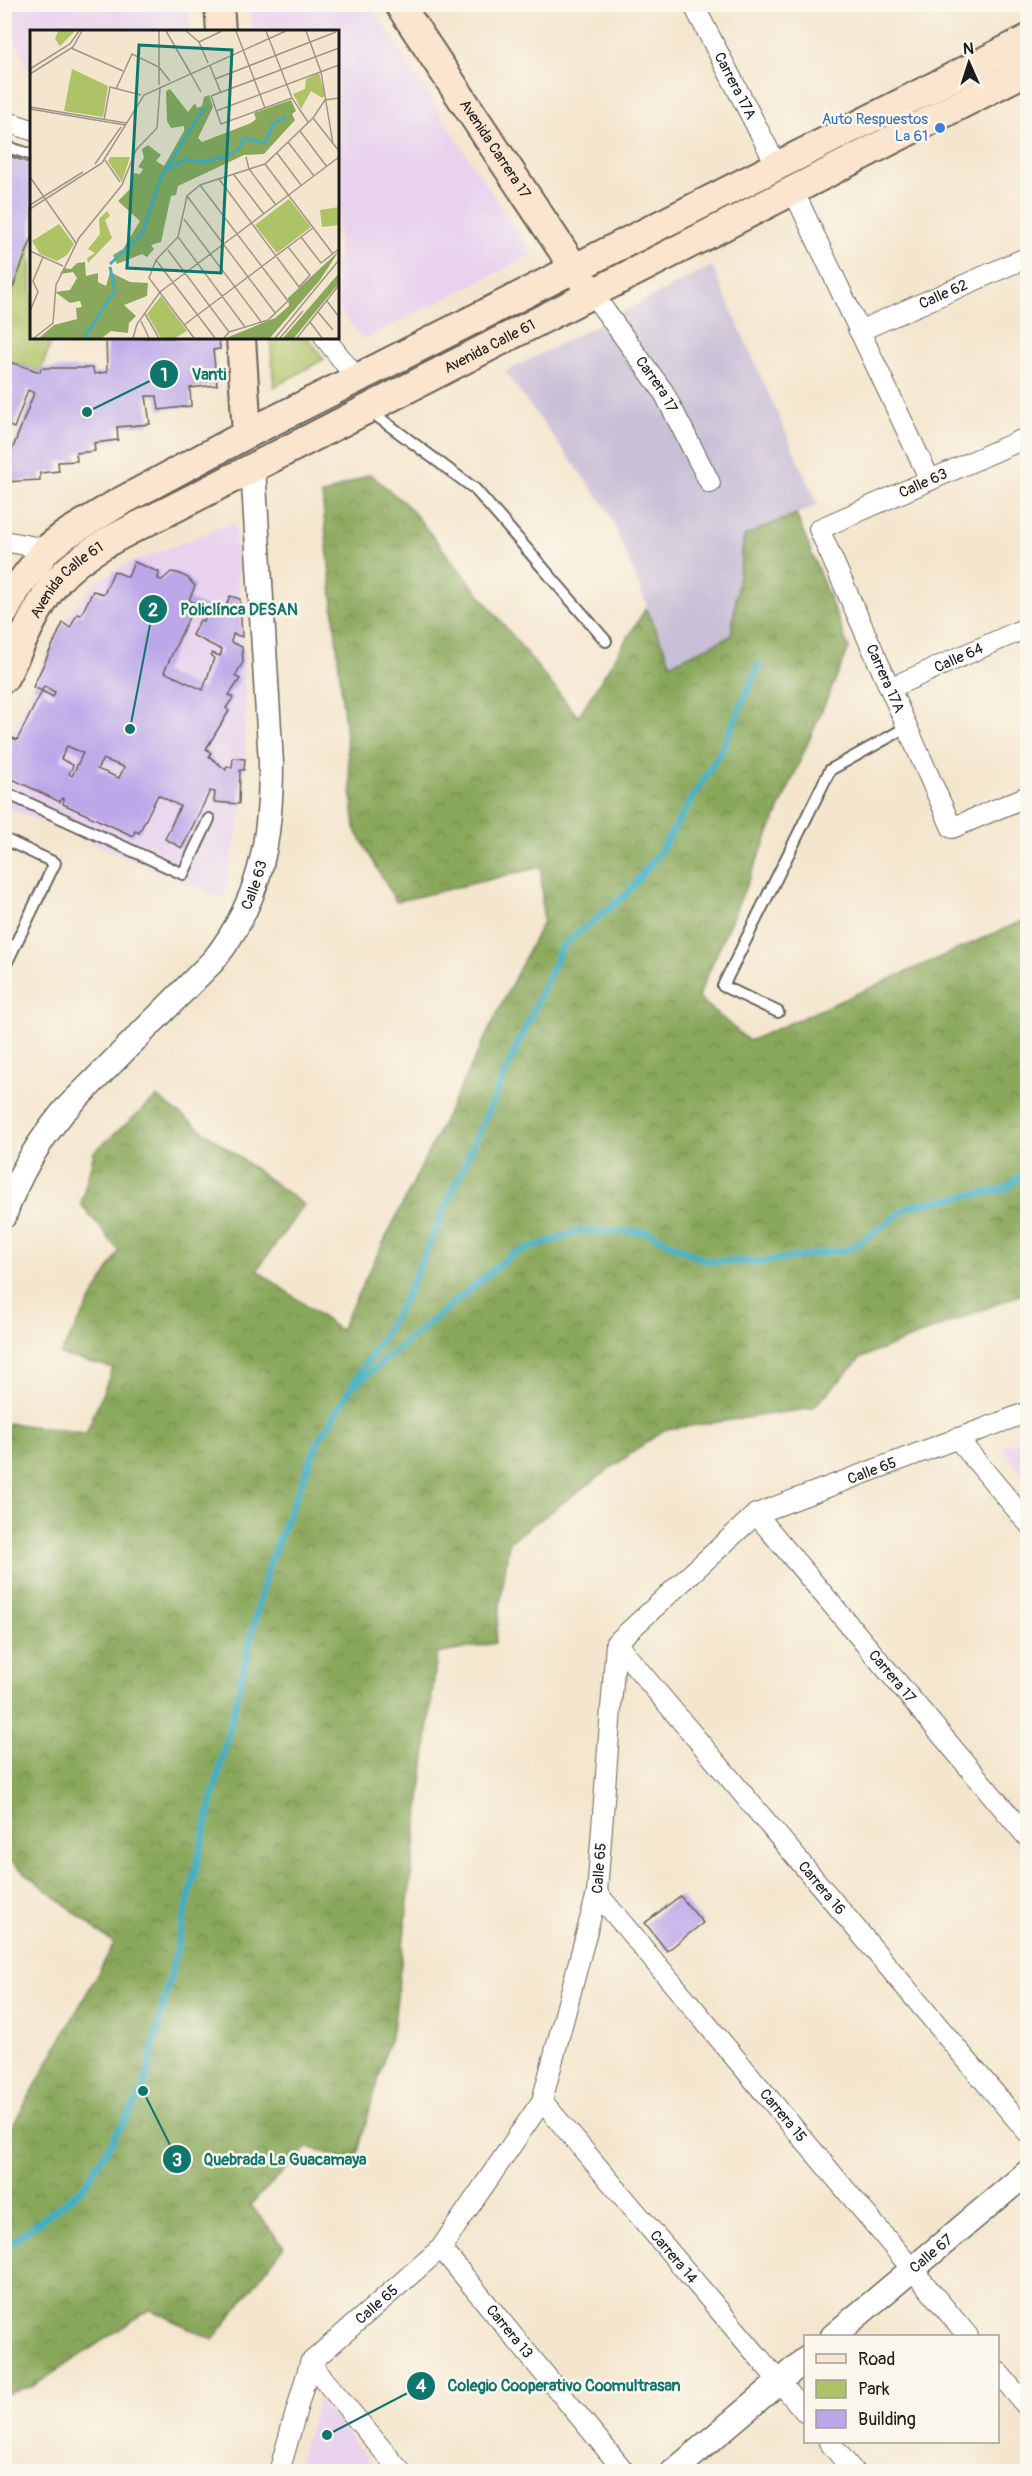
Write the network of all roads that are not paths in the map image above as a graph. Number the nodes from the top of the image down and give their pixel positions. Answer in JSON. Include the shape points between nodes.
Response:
{"nodes":[{"id":1,"x":219,"y":4,"type":"edge"},
{"id":2,"x":399,"y":4,"type":"edge"},
{"id":3,"x":693,"y":4,"type":"edge"},
{"id":4,"x":221,"y":30,"type":"edge"},
{"id":5,"x":1028,"y":39,"type":"edge"},
{"id":6,"x":1028,"y":70,"type":"edge"},
{"id":7,"x":4,"y":121,"type":"edge"},
{"id":8,"x":30,"y":129,"type":"edge"},
{"id":9,"x":4,"y":146,"type":"edge"},
{"id":10,"x":30,"y":154,"type":"edge"},
{"id":11,"x":777,"y":166,"type":"junction"},
{"id":12,"x":792,"y":190,"type":"junction"},
{"id":13,"x":1028,"y":257,"type":"edge"},
{"id":14,"x":574,"y":269,"type":"junction"},
{"id":15,"x":592,"y":293,"type":"junction"},
{"id":16,"x":859,"y":331,"type":"junction"},
{"id":17,"x":241,"y":339,"type":"edge"},
{"id":18,"x":326,"y":339,"type":"edge"},
{"id":19,"x":357,"y":379,"type":"junction"},
{"id":20,"x":367,"y":409,"type":"junction"},
{"id":21,"x":247,"y":434,"type":"junction"},
{"id":22,"x":1028,"y":437,"type":"edge"},
{"id":23,"x":253,"y":467,"type":"junction"},
{"id":24,"x":930,"y":480,"type":"junction"},
{"id":25,"x":710,"y":483,"type":"dead end"},
{"id":26,"x":819,"y":529,"type":"joint"},
{"id":27,"x":4,"y":541,"type":"edge"},
{"id":28,"x":47,"y":549,"type":"junction"},
{"id":29,"x":4,"y":612,"type":"edge"},
{"id":30,"x":1028,"y":627,"type":"edge"},
{"id":31,"x":606,"y":641,"type":"dead end"},
{"id":32,"x":4,"y":678,"type":"edge"},
{"id":33,"x":890,"y":688,"type":"junction"},
{"id":34,"x":907,"y":727,"type":"junction"},
{"id":35,"x":4,"y":792,"type":"edge"},
{"id":36,"x":1028,"y":796,"type":"edge"},
{"id":37,"x":209,"y":819,"type":"dead end"},
{"id":38,"x":4,"y":839,"type":"edge"},
{"id":39,"x":4,"y":968,"type":"edge"},
{"id":40,"x":778,"y":1012,"type":"dead end"},
{"id":41,"x":4,"y":1216,"type":"edge"},
{"id":42,"x":1028,"y":1412,"type":"edge"},
{"id":43,"x":957,"y":1438,"type":"junction"},
{"id":44,"x":756,"y":1515,"type":"junction"},
{"id":45,"x":1028,"y":1523,"type":"edge"},
{"id":46,"x":616,"y":1643,"type":"junction"},
{"id":47,"x":1028,"y":1838,"type":"edge"},
{"id":48,"x":597,"y":1893,"type":"junction"},
{"id":49,"x":542,"y":2101,"type":"junction"},
{"id":50,"x":1028,"y":2133,"type":"edge"},
{"id":51,"x":1028,"y":2172,"type":"edge"},
{"id":52,"x":441,"y":2248,"type":"junction"},
{"id":53,"x":912,"y":2269,"type":"junction"},
{"id":54,"x":834,"y":2335,"type":"edge"},
{"id":55,"x":966,"y":2335,"type":"edge"},
{"id":56,"x":804,"y":2361,"type":"edge"},
{"id":57,"x":310,"y":2363,"type":"junction"},
{"id":58,"x":999,"y":2373,"type":"edge"},
{"id":59,"x":779,"y":2382,"type":"junction"},
{"id":60,"x":1028,"y":2408,"type":"edge"},
{"id":61,"x":804,"y":2411,"type":"edge"},
{"id":62,"x":830,"y":2443,"type":"edge"},
{"id":63,"x":279,"y":2472,"type":"edge"},
{"id":64,"x":401,"y":2472,"type":"edge"},
{"id":65,"x":625,"y":2472,"type":"edge"},
{"id":66,"x":673,"y":2472,"type":"edge"},
{"id":67,"x":854,"y":2472,"type":"edge"}],
"edges":[{"from":1,"to":4,"type":"main road"},
{"from":2,"to":14,"type":"main road","name":"Avenida Carrera 17"},
{"from":3,"to":11,"type":"street","name":"Carrera 17A"},
{"from":5,"to":11,"type":"main road","name":"Avenida Calle 61"},
{"from":6,"to":12,"type":"main road","name":"Avenida Calle 61"},
{"from":7,"to":8,"type":"street"},
{"from":9,"to":10,"type":"lane"},
{"from":11,"to":14,"type":"main road","name":"Avenida Calle 61"},
{"from":12,"to":15,"type":"main road","name":"Avenida Calle 61"},
{"from":12,"to":16,"type":"street"},
{"from":13,"to":16,"type":"street","name":"Calle 62"},
{"from":14,"to":15,"type":"main road","name":"Avenida Carrera 17"},
{"from":14,"to":19,"type":"main road","name":"Avenida Calle 61"},
{"from":15,"to":20,"type":"main road","name":"Avenida Calle 61"},
{"from":15,"to":25,"type":"street","name":"Carrera 17","via":[[663,391]]},
{"from":16,"to":24,"type":"street"},
{"from":17,"to":21,"type":"main road"},
{"from":18,"to":19,"type":"street"},
{"from":19,"to":21,"type":"main road","name":"Avenida Calle 61"},
{"from":20,"to":23,"type":"main road","name":"Avenida Calle 61"},
{"from":20,"to":31,"type":"lane","via":[[475,489]]},
{"from":21,"to":28,"type":"main road","name":"Avenida Calle 61","via":[[118,503]]},
{"from":22,"to":24,"type":"street","name":"Calle 63"},
{"from":23,"to":32,"type":"main road","name":"Avenida Calle 61","via":[[87,555],[70,568],[52,588]]},
{"from":23,"to":41,"type":"street","name":"Calle 63","via":[[271,805],[258,877],[248,908],[214,960],[42,1138],[25,1164]]},
{"from":24,"to":26,"type":"street","name":"Calle 63"},
{"from":26,"to":33,"type":"street","name":"Carrera 17A"},
{"from":27,"to":28,"type":"street"},
{"from":28,"to":29,"type":"main road","name":"Avenida Calle 61","via":[[18,586]]},
{"from":30,"to":33,"type":"street","name":"Calle 64"},
{"from":33,"to":34,"type":"street","name":"Carrera 17A"},
{"from":34,"to":36,"type":"street","name":"Carrera 17A","via":[[952,828]]},
{"from":34,"to":40,"type":"lane","via":[[830,770],[723,986]]},
{"from":35,"to":37,"type":"lane","via":[[183,873]]},
{"from":38,"to":39,"type":"lane","via":[[55,863]]},
{"from":42,"to":43,"type":"street","name":"Calle 65"},
{"from":43,"to":44,"type":"street","name":"Calle 65"},
{"from":43,"to":45,"type":"street"},
{"from":44,"to":46,"type":"street","name":"Calle 65"},
{"from":44,"to":47,"type":"street","name":"Carrera 17"},
{"from":46,"to":48,"type":"street","name":"Calle 65"},
{"from":46,"to":50,"type":"street","name":"Carrera 16"},
{"from":48,"to":49,"type":"street","name":"Calle 65"},
{"from":48,"to":53,"type":"street","name":"Carrera 15"},
{"from":49,"to":52,"type":"street","name":"Calle 65"},
{"from":49,"to":59,"type":"street","name":"Carrera 14"},
{"from":51,"to":53,"type":"street","name":"Calle 67"},
{"from":52,"to":57,"type":"street","name":"Calle 65"},
{"from":52,"to":65,"type":"street","name":"Carrera 13"},
{"from":53,"to":54,"type":"street","name":"Calle 67"},
{"from":53,"to":55,"type":"street","name":"Carrera 15"},
{"from":56,"to":59,"type":"street"},
{"from":57,"to":63,"type":"street"},
{"from":57,"to":64,"type":"street"},
{"from":58,"to":60,"type":"street"},
{"from":59,"to":61,"type":"street","name":"Carrera 14"},
{"from":59,"to":66,"type":"street"},
{"from":62,"to":67,"type":"street"}]}
